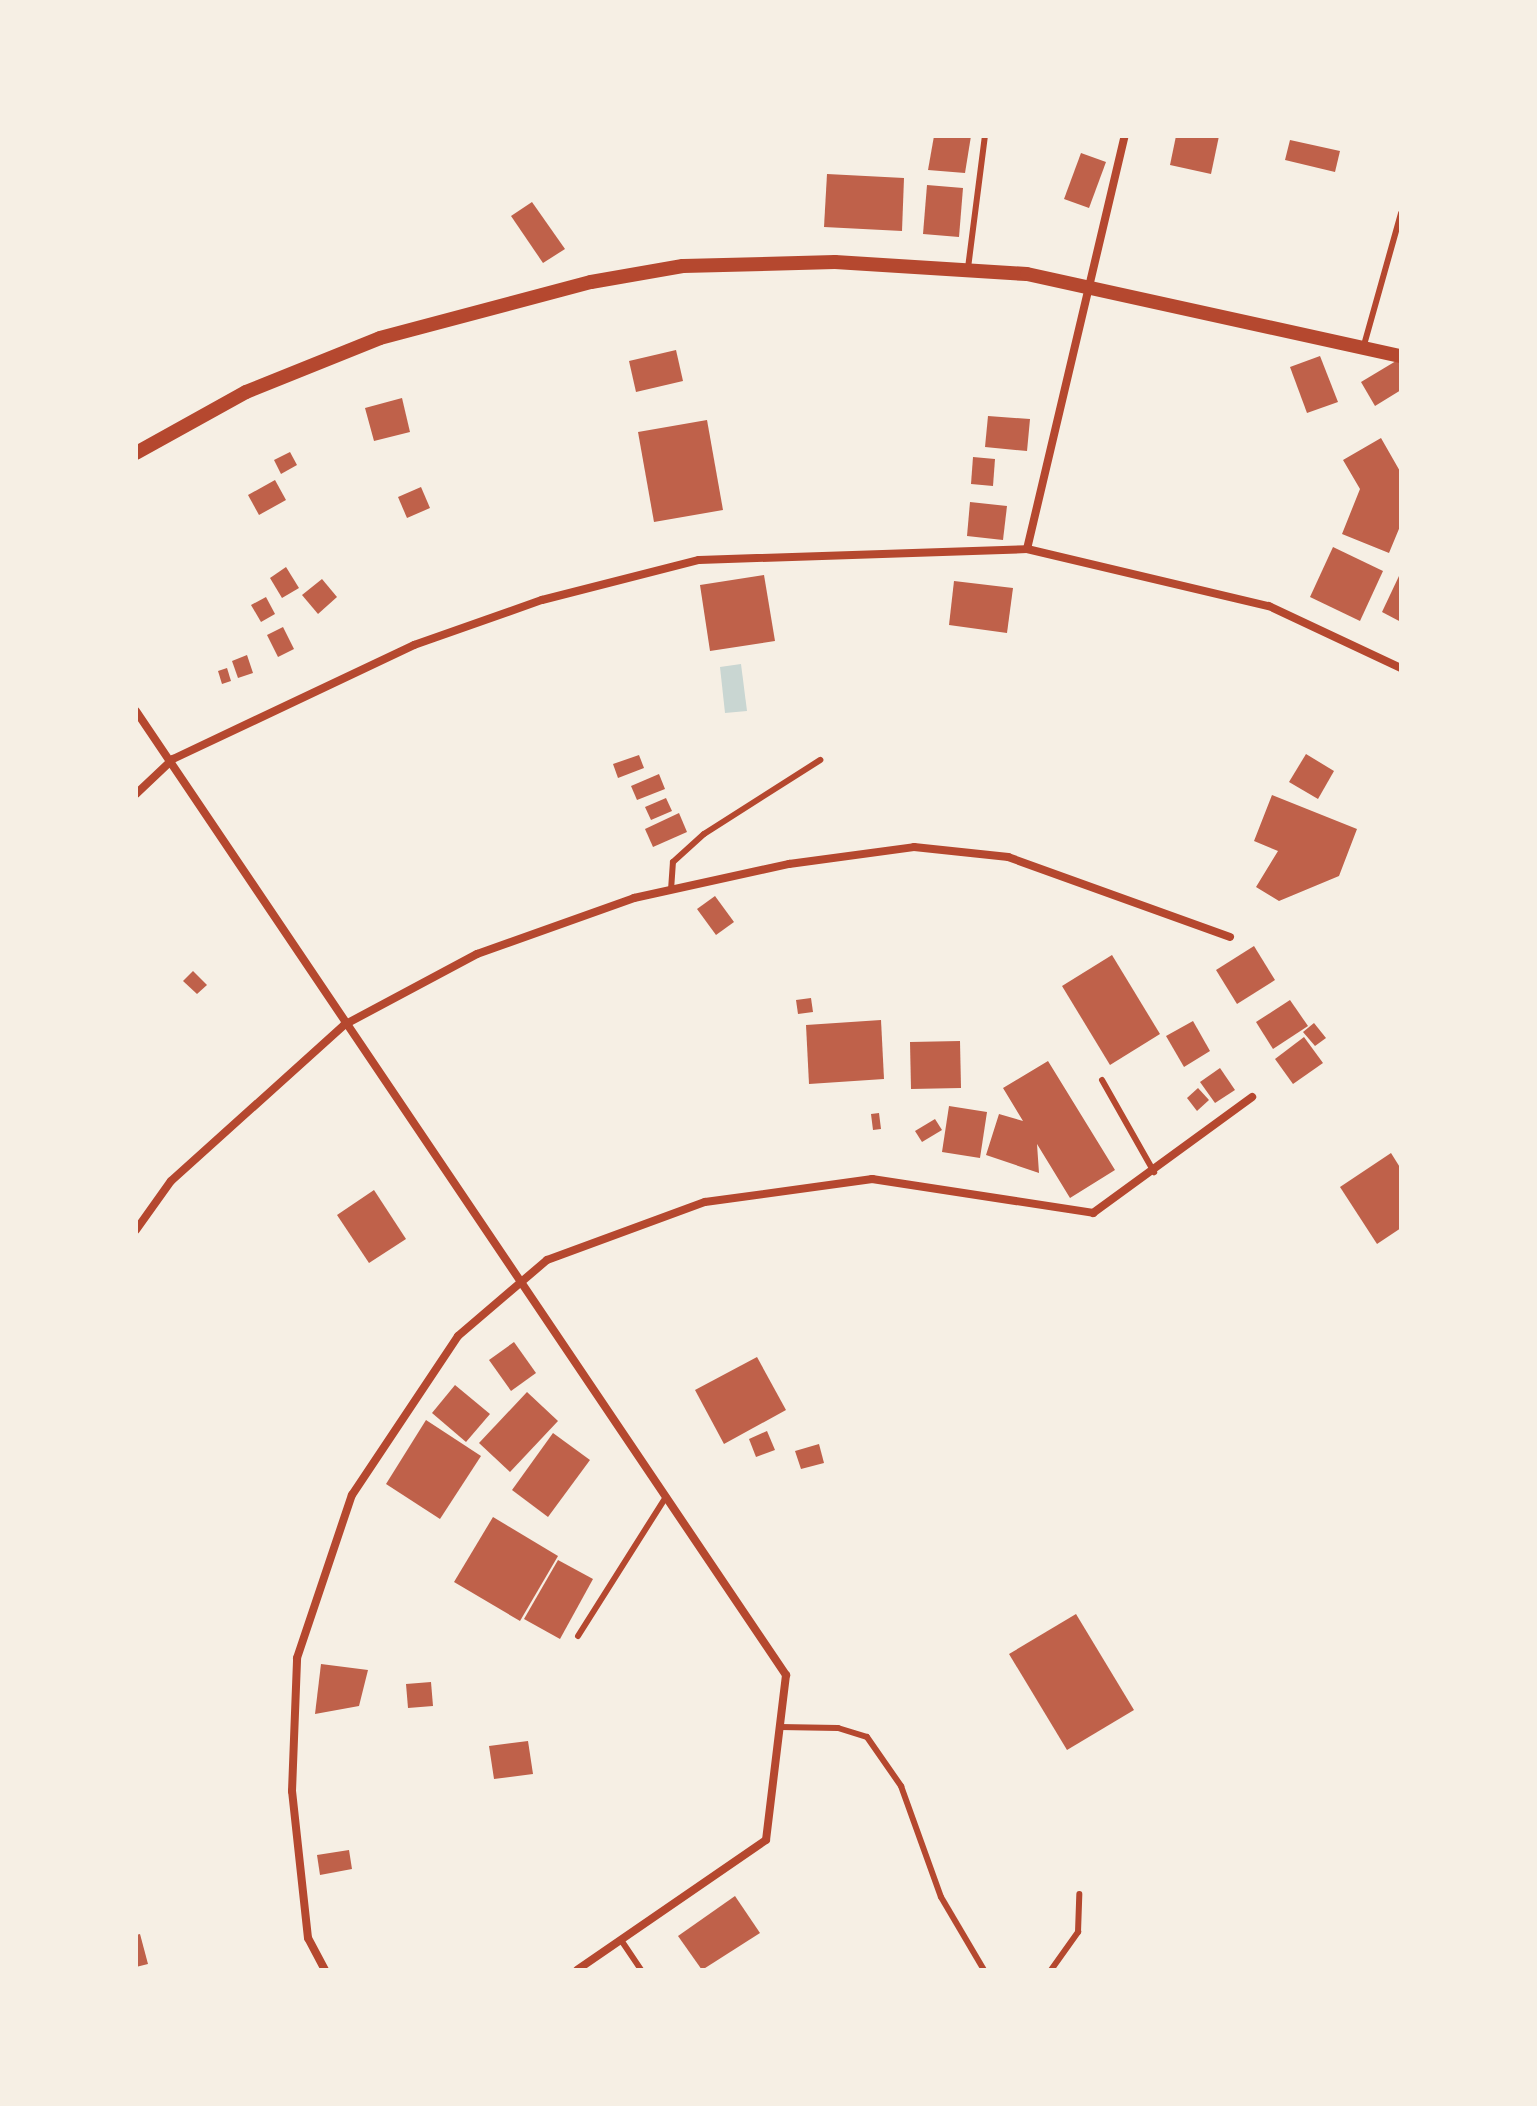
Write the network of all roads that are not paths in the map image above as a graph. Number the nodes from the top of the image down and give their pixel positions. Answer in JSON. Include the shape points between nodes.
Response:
{"nodes":[{"id":1,"x":985,"y":136,"type":"edge"},
{"id":2,"x":1125,"y":136,"type":"edge"},
{"id":3,"x":1401,"y":213,"type":"edge"},
{"id":4,"x":968,"y":268,"type":"junction"},
{"id":5,"x":1091,"y":283,"type":"junction"},
{"id":6,"x":1363,"y":349,"type":"junction"},
{"id":7,"x":1401,"y":356,"type":"edge"},
{"id":8,"x":136,"y":453,"type":"edge"},
{"id":9,"x":1027,"y":549,"type":"junction"},
{"id":10,"x":1401,"y":668,"type":"edge"},
{"id":11,"x":136,"y":711,"type":"edge"},
{"id":12,"x":173,"y":759,"type":"junction"},
{"id":13,"x":820,"y":760,"type":"dead end"},
{"id":14,"x":136,"y":794,"type":"edge"},
{"id":15,"x":671,"y":890,"type":"junction"},
{"id":16,"x":1230,"y":937,"type":"dead end"},
{"id":17,"x":344,"y":1025,"type":"junction"},
{"id":18,"x":1102,"y":1080,"type":"dead end"},
{"id":19,"x":1252,"y":1097,"type":"dead end"},
{"id":20,"x":1154,"y":1172,"type":"junction"},
{"id":21,"x":136,"y":1230,"type":"edge"},
{"id":22,"x":521,"y":1279,"type":"junction"},
{"id":23,"x":666,"y":1497,"type":"junction"},
{"id":24,"x":578,"y":1636,"type":"dead end"},
{"id":25,"x":780,"y":1727,"type":"junction"},
{"id":26,"x":1079,"y":1894,"type":"dead end"},
{"id":27,"x":621,"y":1940,"type":"junction"},
{"id":28,"x":325,"y":1970,"type":"edge"},
{"id":29,"x":577,"y":1970,"type":"edge"},
{"id":30,"x":641,"y":1970,"type":"edge"},
{"id":31,"x":984,"y":1970,"type":"edge"},
{"id":32,"x":1051,"y":1970,"type":"edge"}],
"edges":[{"from":1,"to":4,"type":"lane"},
{"from":2,"to":5,"type":"street"},
{"from":3,"to":6,"type":"lane"},
{"from":4,"to":5,"type":"street"},
{"from":4,"to":8,"type":"street","via":[[726,263],[591,282],[336,354],[246,392]]},
{"from":5,"to":6,"type":"street"},
{"from":5,"to":9,"type":"street"},
{"from":6,"to":7,"type":"street"},
{"from":9,"to":10,"type":"street","via":[[1269,606]]},
{"from":9,"to":12,"type":"street","via":[[699,560],[542,600],[414,645]]},
{"from":11,"to":12,"type":"street"},
{"from":12,"to":14,"type":"street"},
{"from":12,"to":17,"type":"street"},
{"from":13,"to":15,"type":"lane","via":[[704,834],[673,862]]},
{"from":15,"to":16,"type":"street","via":[[914,847],[1008,857]]},
{"from":15,"to":17,"type":"street","via":[[477,954]]},
{"from":17,"to":21,"type":"street","via":[[171,1181]]},
{"from":17,"to":22,"type":"street"},
{"from":18,"to":20,"type":"lane"},
{"from":19,"to":20,"type":"street"},
{"from":20,"to":22,"type":"street","via":[[1093,1213],[872,1179],[705,1202],[547,1260]]},
{"from":22,"to":23,"type":"street"},
{"from":22,"to":28,"type":"street","via":[[458,1336],[352,1495],[297,1658],[292,1791],[308,1938]]},
{"from":23,"to":24,"type":"lane"},
{"from":23,"to":25,"type":"street","via":[[786,1675]]},
{"from":25,"to":27,"type":"street","via":[[766,1840]]},
{"from":25,"to":31,"type":"lane","via":[[838,1728],[867,1737],[901,1786],[941,1897]]},
{"from":26,"to":32,"type":"lane","via":[[1078,1932]]},
{"from":27,"to":29,"type":"street"},
{"from":27,"to":30,"type":"lane"}]}
